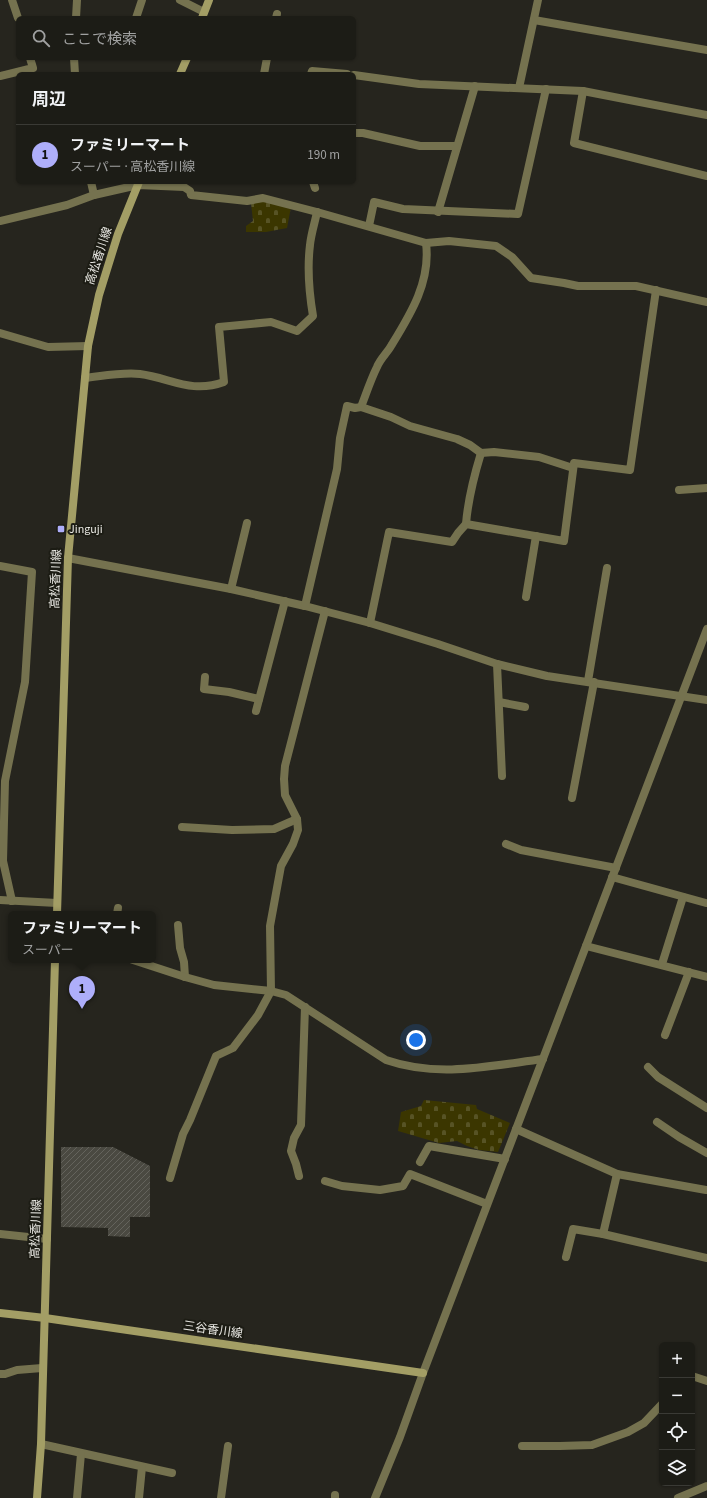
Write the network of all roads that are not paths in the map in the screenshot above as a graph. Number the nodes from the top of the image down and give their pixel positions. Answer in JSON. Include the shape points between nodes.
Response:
{"nodes":[{"id":1,"x":12,"y":0,"type":"edge"},
{"id":2,"x":77,"y":0,"type":"edge"},
{"id":3,"x":142,"y":0,"type":"edge"},
{"id":4,"x":180,"y":0,"type":"edge"},
{"id":5,"x":209,"y":0,"type":"edge"},
{"id":6,"x":538,"y":0,"type":"edge"},
{"id":7,"x":203,"y":15,"type":"edge"},
{"id":8,"x":17,"y":16,"type":"edge"},
{"id":9,"x":76,"y":16,"type":"edge"},
{"id":10,"x":137,"y":16,"type":"edge"},
{"id":11,"x":534,"y":20,"type":"junction"},
{"id":12,"x":707,"y":50,"type":"edge"},
{"id":13,"x":31,"y":60,"type":"edge"},
{"id":14,"x":74,"y":60,"type":"edge"},
{"id":15,"x":186,"y":60,"type":"edge"},
{"id":16,"x":267,"y":60,"type":"edge"},
{"id":17,"x":16,"y":72,"type":"edge"},
{"id":18,"x":16,"y":72,"type":"edge"},
{"id":19,"x":75,"y":72,"type":"edge"},
{"id":20,"x":181,"y":72,"type":"edge"},
{"id":21,"x":264,"y":72,"type":"edge"},
{"id":22,"x":312,"y":72,"type":"edge"},
{"id":23,"x":324,"y":72,"type":"edge"},
{"id":24,"x":356,"y":75,"type":"edge"},
{"id":25,"x":0,"y":76,"type":"edge"},
{"id":26,"x":475,"y":86,"type":"junction"},
{"id":27,"x":519,"y":88,"type":"junction"},
{"id":28,"x":546,"y":89,"type":"junction"},
{"id":29,"x":583,"y":91,"type":"junction"},
{"id":30,"x":707,"y":115,"type":"edge"},
{"id":31,"x":356,"y":133,"type":"edge"},
{"id":32,"x":457,"y":146,"type":"junction"},
{"id":33,"x":707,"y":176,"type":"edge"},
{"id":34,"x":91,"y":184,"type":"edge"},
{"id":35,"x":134,"y":184,"type":"edge"},
{"id":36,"x":138,"y":184,"type":"edge"},
{"id":37,"x":150,"y":184,"type":"edge"},
{"id":38,"x":94,"y":195,"type":"junction"},
{"id":39,"x":318,"y":212,"type":"junction"},
{"id":40,"x":438,"y":212,"type":"junction"},
{"id":41,"x":0,"y":221,"type":"edge"},
{"id":42,"x":369,"y":226,"type":"junction"},
{"id":43,"x":426,"y":243,"type":"junction"},
{"id":44,"x":656,"y":290,"type":"junction"},
{"id":45,"x":707,"y":302,"type":"edge"},
{"id":46,"x":0,"y":333,"type":"edge"},
{"id":47,"x":88,"y":346,"type":"junction"},
{"id":48,"x":85,"y":378,"type":"junction"},
{"id":49,"x":361,"y":407,"type":"junction"},
{"id":50,"x":481,"y":453,"type":"junction"},
{"id":51,"x":573,"y":468,"type":"junction"},
{"id":52,"x":707,"y":488,"type":"edge"},
{"id":53,"x":678,"y":490,"type":"dead end"},
{"id":54,"x":247,"y":522,"type":"dead end"},
{"id":55,"x":466,"y":524,"type":"junction"},
{"id":56,"x":536,"y":536,"type":"junction"},
{"id":57,"x":68,"y":558,"type":"junction"},
{"id":58,"x":0,"y":566,"type":"edge"},
{"id":59,"x":607,"y":568,"type":"dead end"},
{"id":60,"x":231,"y":589,"type":"junction"},
{"id":61,"x":526,"y":597,"type":"dead end"},
{"id":62,"x":285,"y":601,"type":"junction"},
{"id":63,"x":305,"y":606,"type":"junction"},
{"id":64,"x":325,"y":611,"type":"junction"},
{"id":65,"x":370,"y":623,"type":"junction"},
{"id":66,"x":707,"y":629,"type":"edge"},
{"id":67,"x":497,"y":664,"type":"junction"},
{"id":68,"x":205,"y":677,"type":"dead end"},
{"id":69,"x":591,"y":682,"type":"junction"},
{"id":70,"x":681,"y":695,"type":"junction"},
{"id":71,"x":260,"y":699,"type":"junction"},
{"id":72,"x":707,"y":700,"type":"edge"},
{"id":73,"x":499,"y":702,"type":"junction"},
{"id":74,"x":525,"y":707,"type":"dead end"},
{"id":75,"x":256,"y":712,"type":"dead end"},
{"id":76,"x":502,"y":776,"type":"dead end"},
{"id":77,"x":572,"y":798,"type":"dead end"},
{"id":78,"x":297,"y":819,"type":"junction"},
{"id":79,"x":182,"y":827,"type":"dead end"},
{"id":80,"x":506,"y":844,"type":"dead end"},
{"id":81,"x":616,"y":868,"type":"junction"},
{"id":82,"x":612,"y":878,"type":"junction"},
{"id":83,"x":683,"y":897,"type":"junction"},
{"id":84,"x":0,"y":900,"type":"edge"},
{"id":85,"x":12,"y":901,"type":"junction"},
{"id":86,"x":57,"y":903,"type":"junction"},
{"id":87,"x":706,"y":903,"type":"edge"},
{"id":88,"x":57,"y":911,"type":"edge"},
{"id":89,"x":178,"y":926,"type":"dead end"},
{"id":90,"x":586,"y":946,"type":"junction"},
{"id":91,"x":55,"y":963,"type":"edge"},
{"id":92,"x":142,"y":963,"type":"edge"},
{"id":93,"x":662,"y":964,"type":"junction"},
{"id":94,"x":689,"y":972,"type":"junction"},
{"id":95,"x":185,"y":977,"type":"junction"},
{"id":96,"x":707,"y":977,"type":"edge"},
{"id":97,"x":271,"y":991,"type":"junction"},
{"id":98,"x":305,"y":1008,"type":"junction"},
{"id":99,"x":665,"y":1034,"type":"dead end"},
{"id":100,"x":543,"y":1059,"type":"junction"},
{"id":101,"x":648,"y":1067,"type":"dead end"},
{"id":102,"x":707,"y":1108,"type":"edge"},
{"id":103,"x":657,"y":1122,"type":"dead end"},
{"id":104,"x":516,"y":1130,"type":"junction"},
{"id":105,"x":707,"y":1153,"type":"edge"},
{"id":106,"x":504,"y":1159,"type":"junction"},
{"id":107,"x":420,"y":1162,"type":"dead end"},
{"id":108,"x":617,"y":1174,"type":"junction"},
{"id":109,"x":299,"y":1176,"type":"dead end"},
{"id":110,"x":170,"y":1178,"type":"dead end"},
{"id":111,"x":325,"y":1181,"type":"dead end"},
{"id":112,"x":706,"y":1190,"type":"dead end"},
{"id":113,"x":487,"y":1204,"type":"junction"},
{"id":114,"x":0,"y":1234,"type":"edge"},
{"id":115,"x":603,"y":1234,"type":"junction"},
{"id":116,"x":47,"y":1239,"type":"junction"},
{"id":117,"x":566,"y":1258,"type":"dead end"},
{"id":118,"x":707,"y":1258,"type":"edge"},
{"id":119,"x":0,"y":1313,"type":"edge"},
{"id":120,"x":45,"y":1318,"type":"junction"},
{"id":121,"x":42,"y":1368,"type":"junction"},
{"id":122,"x":423,"y":1373,"type":"junction"},
{"id":123,"x":0,"y":1374,"type":"edge"},
{"id":124,"x":695,"y":1379,"type":"edge"},
{"id":125,"x":707,"y":1382,"type":"edge"},
{"id":126,"x":659,"y":1407,"type":"edge"},
{"id":127,"x":41,"y":1444,"type":"junction"},
{"id":128,"x":228,"y":1446,"type":"dead end"},
{"id":129,"x":522,"y":1446,"type":"dead end"},
{"id":130,"x":81,"y":1454,"type":"junction"},
{"id":131,"x":142,"y":1467,"type":"junction"},
{"id":132,"x":172,"y":1473,"type":"dead end"},
{"id":133,"x":707,"y":1486,"type":"edge"},
{"id":134,"x":37,"y":1498,"type":"edge"},
{"id":135,"x":77,"y":1498,"type":"edge"},
{"id":136,"x":139,"y":1498,"type":"edge"},
{"id":137,"x":221,"y":1498,"type":"edge"},
{"id":138,"x":375,"y":1498,"type":"edge"},
{"id":139,"x":678,"y":1498,"type":"edge"}],
"edges":[{"from":1,"to":8,"type":"street"},
{"from":2,"to":9,"type":"street"},
{"from":3,"to":10,"type":"street"},
{"from":4,"to":7,"type":"street"},
{"from":5,"to":7,"type":"main road"},
{"from":6,"to":11,"type":"street"},
{"from":11,"to":12,"type":"street"},
{"from":11,"to":27,"type":"street"},
{"from":13,"to":17,"type":"street","via":[[33,68]]},
{"from":14,"to":19,"type":"street"},
{"from":15,"to":20,"type":"main road"},
{"from":16,"to":21,"type":"street"},
{"from":18,"to":25,"type":"street"},
{"from":22,"to":23,"type":"street"},
{"from":24,"to":26,"type":"street","via":[[419,84]]},
{"from":26,"to":27,"type":"street"},
{"from":26,"to":32,"type":"street"},
{"from":27,"to":28,"type":"street"},
{"from":28,"to":29,"type":"street"},
{"from":28,"to":40,"type":"street","via":[[518,214]]},
{"from":29,"to":30,"type":"street"},
{"from":29,"to":33,"type":"street","via":[[574,143]]},
{"from":31,"to":32,"type":"street","via":[[420,146]]},
{"from":32,"to":40,"type":"street"},
{"from":34,"to":38,"type":"street"},
{"from":35,"to":38,"type":"street"},
{"from":36,"to":47,"type":"main road","name":"高松香川線","via":[[118,234],[99,295]]},
{"from":37,"to":39,"type":"street","via":[[184,187],[190,191],[191,196],[247,201],[263,198]]},
{"from":38,"to":41,"type":"street","via":[[67,205]]},
{"from":39,"to":42,"type":"street"},
{"from":39,"to":48,"type":"street","via":[[310,244],[308,273],[314,316],[297,331],[270,322],[219,327],[224,382],[212,386],[196,387],[141,374]]},
{"from":40,"to":42,"type":"street","via":[[403,209],[374,202]]},
{"from":42,"to":43,"type":"street"},
{"from":43,"to":44,"type":"street","via":[[449,241],[496,246],[512,257],[532,278],[578,286],[636,286]]},
{"from":43,"to":49,"type":"street","via":[[428,255],[417,302],[377,366]]},
{"from":44,"to":45,"type":"street"},
{"from":44,"to":51,"type":"street","via":[[630,470],[574,463]]},
{"from":46,"to":47,"type":"street","via":[[48,347]]},
{"from":47,"to":48,"type":"main road","name":"高松香川線"},
{"from":48,"to":57,"type":"main road","name":"高松香川線"},
{"from":49,"to":50,"type":"street","via":[[410,426],[457,439],[470,444]]},
{"from":49,"to":63,"type":"street","via":[[347,406],[337,469]]},
{"from":50,"to":51,"type":"street","via":[[539,457]]},
{"from":50,"to":55,"type":"street","via":[[472,484]]},
{"from":51,"to":56,"type":"street","via":[[564,541]]},
{"from":52,"to":53,"type":"street"},
{"from":54,"to":60,"type":"street"},
{"from":55,"to":56,"type":"street"},
{"from":55,"to":65,"type":"street","via":[[452,542],[389,532]]},
{"from":56,"to":61,"type":"street"},
{"from":57,"to":60,"type":"street"},
{"from":57,"to":86,"type":"main road","name":"高松香川線"},
{"from":58,"to":85,"type":"street","via":[[32,572],[25,682],[5,781],[3,861]]},
{"from":59,"to":69,"type":"street"},
{"from":60,"to":62,"type":"street"},
{"from":62,"to":63,"type":"street"},
{"from":62,"to":71,"type":"street"},
{"from":63,"to":64,"type":"street"},
{"from":64,"to":65,"type":"street"},
{"from":64,"to":78,"type":"street","via":[[285,766],[285,795]]},
{"from":65,"to":67,"type":"street"},
{"from":66,"to":70,"type":"street"},
{"from":67,"to":69,"type":"street","via":[[547,676]]},
{"from":67,"to":73,"type":"street"},
{"from":68,"to":71,"type":"street","via":[[204,689]]},
{"from":69,"to":70,"type":"street"},
{"from":69,"to":77,"type":"street"},
{"from":70,"to":72,"type":"street"},
{"from":70,"to":81,"type":"street"},
{"from":71,"to":75,"type":"street"},
{"from":73,"to":74,"type":"street"},
{"from":73,"to":76,"type":"street"},
{"from":78,"to":79,"type":"street","via":[[274,828],[232,830]]},
{"from":78,"to":97,"type":"street","via":[[298,830],[281,866],[270,926]]},
{"from":80,"to":81,"type":"street","via":[[521,850]]},
{"from":81,"to":82,"type":"street"},
{"from":82,"to":83,"type":"street"},
{"from":82,"to":90,"type":"street"},
{"from":83,"to":87,"type":"street"},
{"from":83,"to":93,"type":"street"},
{"from":84,"to":85,"type":"street"},
{"from":85,"to":86,"type":"street"},
{"from":86,"to":88,"type":"main road","name":"高松香川線"},
{"from":89,"to":95,"type":"street"},
{"from":90,"to":93,"type":"street"},
{"from":90,"to":100,"type":"street"},
{"from":91,"to":116,"type":"main road","name":"高松香川線"},
{"from":92,"to":95,"type":"street"},
{"from":93,"to":94,"type":"street"},
{"from":94,"to":96,"type":"street"},
{"from":94,"to":99,"type":"street"},
{"from":95,"to":97,"type":"street","via":[[214,985]]},
{"from":97,"to":98,"type":"street","via":[[286,995]]},
{"from":97,"to":110,"type":"street","via":[[258,1015],[233,1048],[216,1056],[183,1134]]},
{"from":98,"to":100,"type":"street","via":[[386,1060],[397,1064],[459,1070]]},
{"from":98,"to":109,"type":"street","via":[[301,1125],[290,1151]]},
{"from":100,"to":104,"type":"street"},
{"from":101,"to":102,"type":"street","via":[[658,1077]]},
{"from":103,"to":105,"type":"street"},
{"from":104,"to":106,"type":"street"},
{"from":104,"to":108,"type":"street"},
{"from":106,"to":107,"type":"street","via":[[429,1146]]},
{"from":106,"to":113,"type":"street"},
{"from":108,"to":112,"type":"street"},
{"from":108,"to":115,"type":"street"},
{"from":111,"to":113,"type":"street","via":[[342,1186],[380,1190],[403,1186],[410,1174]]},
{"from":113,"to":122,"type":"street"},
{"from":114,"to":116,"type":"street"},
{"from":115,"to":117,"type":"street","via":[[573,1229]]},
{"from":115,"to":118,"type":"street"},
{"from":116,"to":120,"type":"main road","name":"高松香川線"},
{"from":119,"to":120,"type":"main road","name":"三谷香川線"},
{"from":120,"to":121,"type":"main road","name":"高松香川線"},
{"from":120,"to":122,"type":"main road","name":"三谷香川線"},
{"from":121,"to":123,"type":"street"},
{"from":121,"to":127,"type":"main road","name":"高松香川線"},
{"from":122,"to":138,"type":"street"},
{"from":124,"to":125,"type":"street"},
{"from":126,"to":129,"type":"street","via":[[644,1423],[628,1432],[592,1445]]},
{"from":127,"to":130,"type":"street"},
{"from":127,"to":134,"type":"main road","name":"高松香川線"},
{"from":128,"to":137,"type":"street"},
{"from":130,"to":131,"type":"street"},
{"from":130,"to":135,"type":"street"},
{"from":131,"to":132,"type":"street"},
{"from":131,"to":136,"type":"street"},
{"from":133,"to":139,"type":"street"}]}
